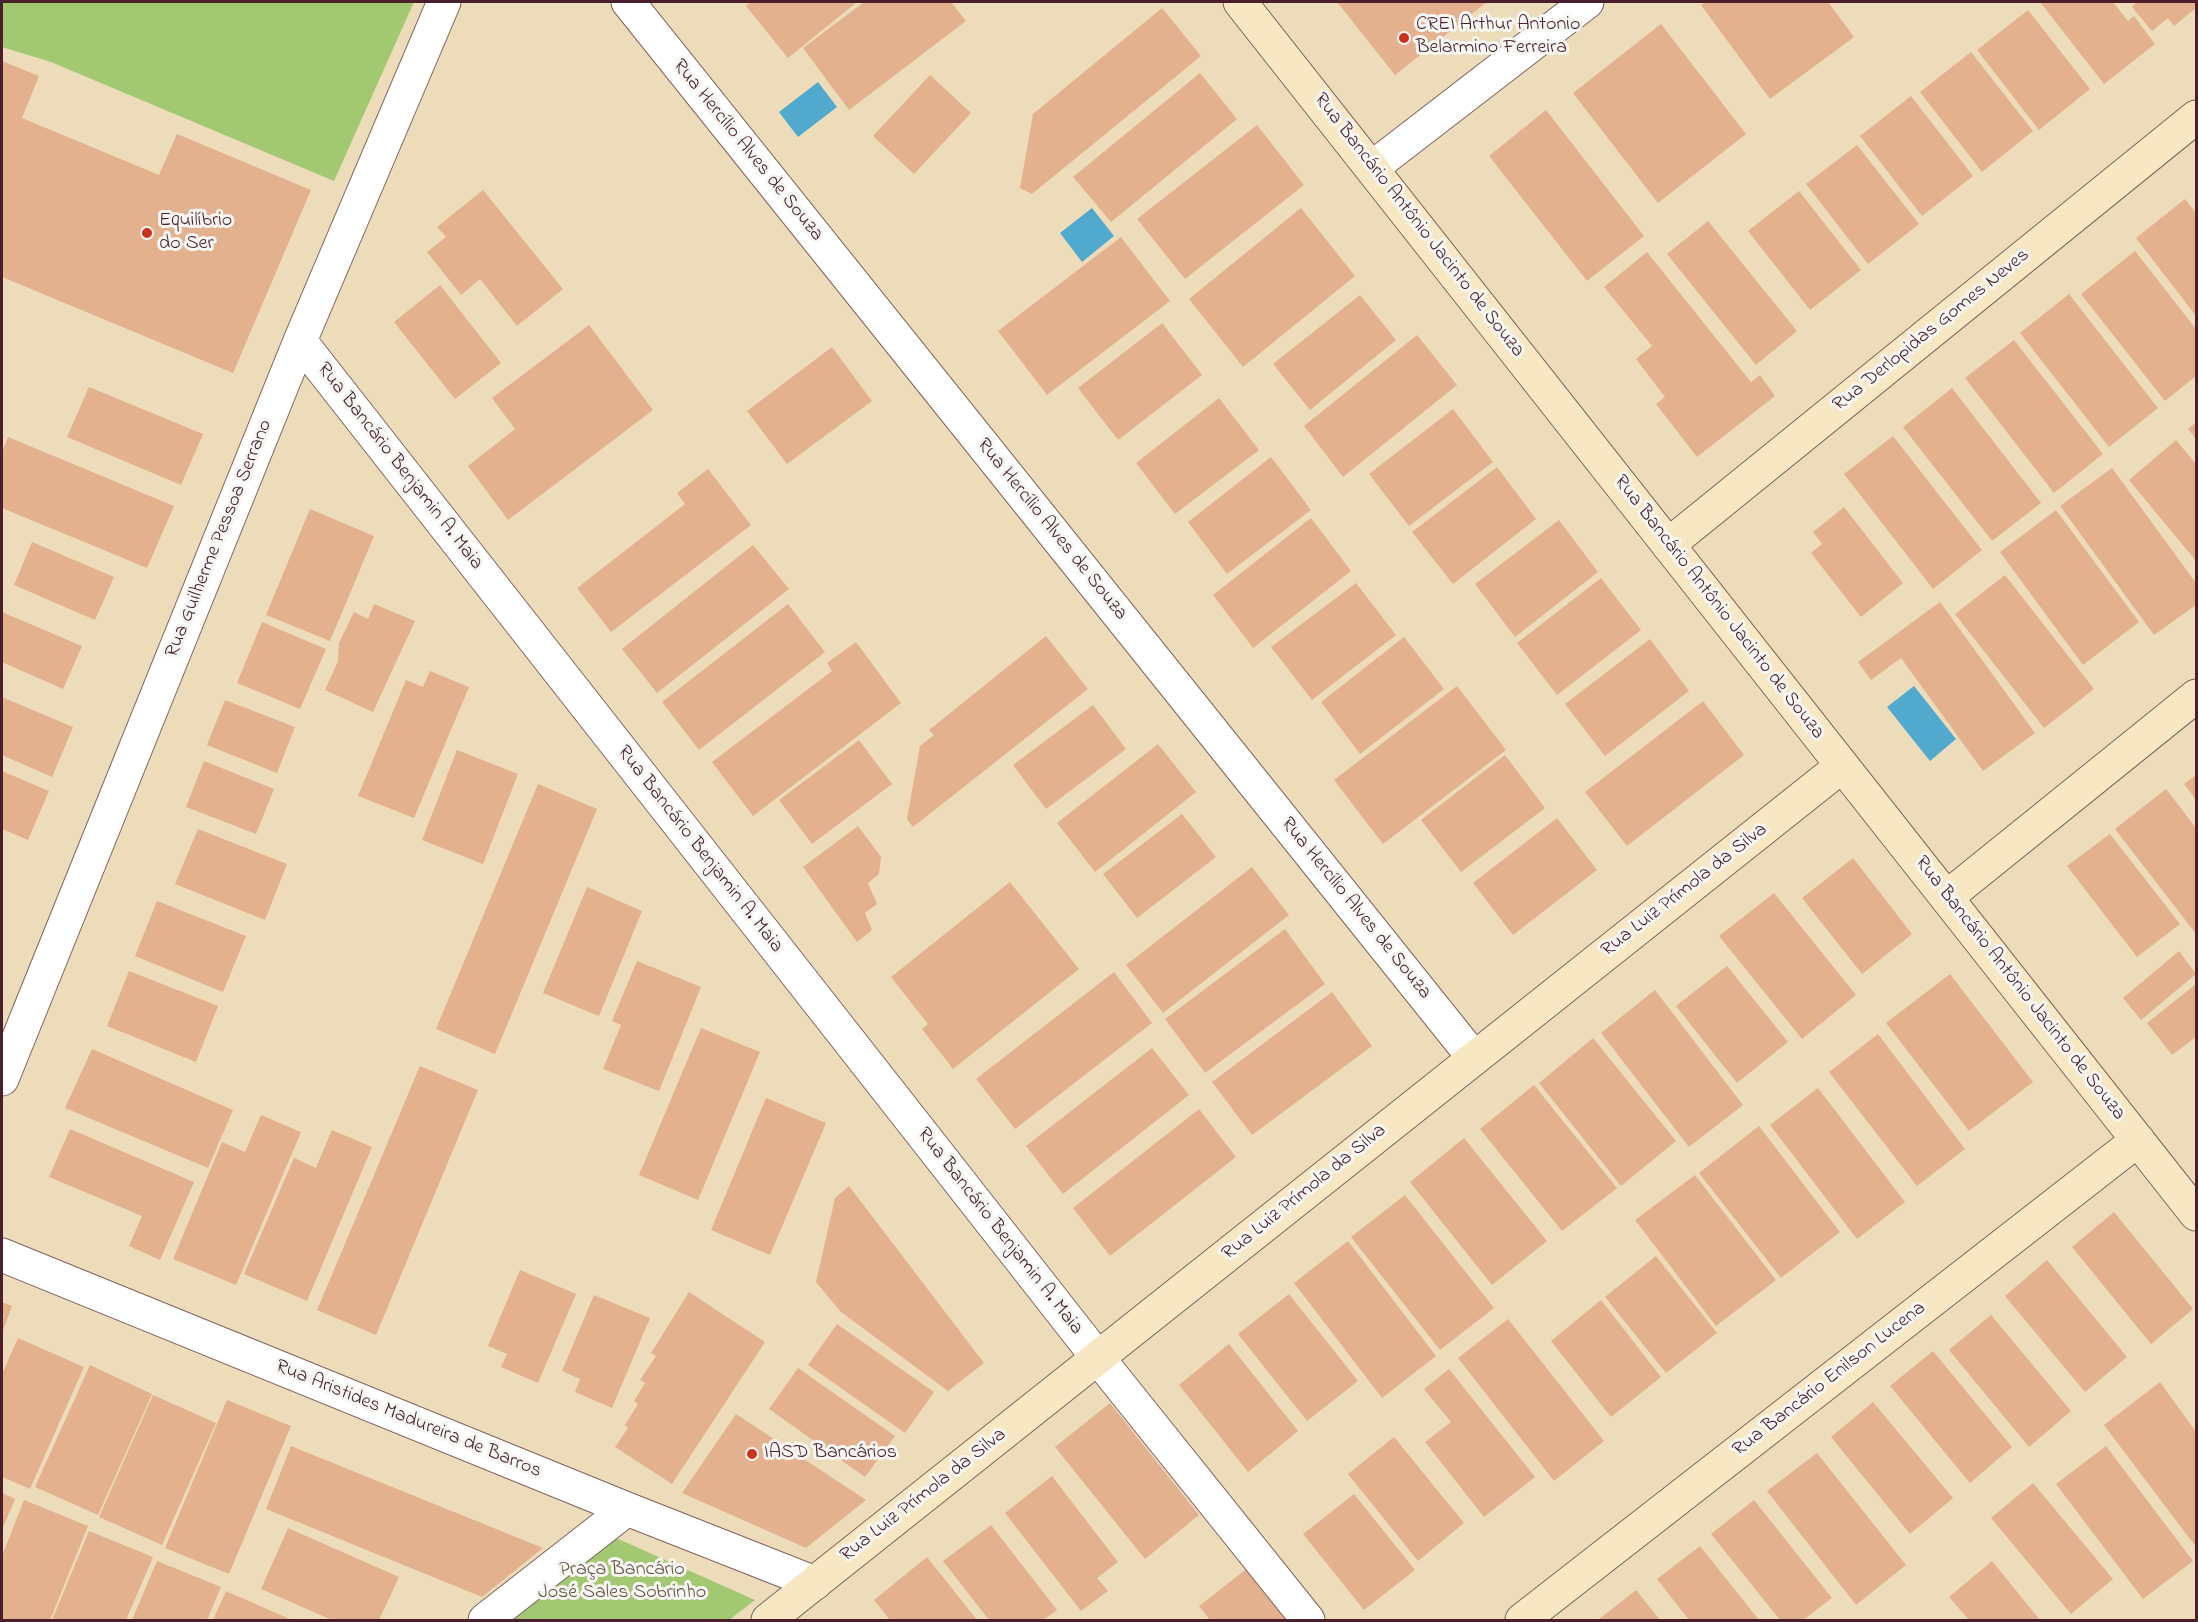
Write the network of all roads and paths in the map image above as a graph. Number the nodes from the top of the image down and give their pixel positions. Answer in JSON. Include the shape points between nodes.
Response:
{"nodes":[{"id":1,"x":444,"y":2,"type":"edge"},
{"id":2,"x":628,"y":2,"type":"edge"},
{"id":3,"x":1240,"y":2,"type":"edge"},
{"id":4,"x":1587,"y":2,"type":"edge"},
{"id":5,"x":2196,"y":117,"type":"edge"},
{"id":6,"x":1373,"y":167,"type":"junction"},
{"id":7,"x":300,"y":341,"type":"junction"},
{"id":8,"x":1668,"y":545,"type":"junction"},
{"id":9,"x":2196,"y":696,"type":"edge"},
{"id":10,"x":1842,"y":766,"type":"junction"},
{"id":11,"x":1947,"y":897,"type":"junction"},
{"id":12,"x":1474,"y":1058,"type":"junction"},
{"id":13,"x":2,"y":1079,"type":"edge"},
{"id":14,"x":2138,"y":1140,"type":"junction"},
{"id":15,"x":2196,"y":1214,"type":"edge"},
{"id":16,"x":2,"y":1255,"type":"edge"},
{"id":17,"x":1098,"y":1358,"type":"junction"},
{"id":18,"x":627,"y":1509,"type":"junction"},
{"id":19,"x":815,"y":1583,"type":"junction"},
{"id":20,"x":485,"y":1620,"type":"edge"},
{"id":21,"x":768,"y":1620,"type":"edge"},
{"id":22,"x":1308,"y":1620,"type":"edge"},
{"id":23,"x":1522,"y":1620,"type":"edge"}],
"edges":[{"from":1,"to":7,"type":"street","name":"Rua Guilherme Pessoa Serrano"},
{"from":2,"to":12,"type":"street","name":"Rua Hercílio Alves de Souza"},
{"from":3,"to":6,"type":"street","name":"Rua Bancário Antônio Jacinto de Souza"},
{"from":4,"to":6,"type":"street"},
{"from":5,"to":8,"type":"street","name":"Rua Derlopidas Gomes Neves"},
{"from":6,"to":8,"type":"street","name":"Rua Bancário Antônio Jacinto de Souza"},
{"from":7,"to":13,"type":"street","name":"Rua Guilherme Pessoa Serrano"},
{"from":7,"to":17,"type":"street","name":"Rua Bancário Benjamin A. Maia"},
{"from":8,"to":10,"type":"street","name":"Rua Bancário Antônio Jacinto de Souza"},
{"from":9,"to":11,"type":"street"},
{"from":10,"to":11,"type":"street","name":"Rua Bancário Antônio Jacinto de Souza"},
{"from":10,"to":12,"type":"street","name":"Rua Luiz Prímola da Silva"},
{"from":11,"to":14,"type":"street","name":"Rua Bancário Antônio Jacinto de Souza"},
{"from":12,"to":17,"type":"street","name":"Rua Luiz Prímola da Silva"},
{"from":14,"to":15,"type":"street","name":"Rua Bancário Antônio Jacinto de Souza"},
{"from":14,"to":23,"type":"street","name":"Rua Bancário Enilson Lucena"},
{"from":16,"to":18,"type":"street","name":"Rua Aristides Madureira de Barros"},
{"from":17,"to":19,"type":"street","name":"Rua Luiz Prímola da Silva"},
{"from":17,"to":22,"type":"street","name":"Rua Bancário Benjamin A. Maia"},
{"from":18,"to":19,"type":"street","name":"Rua Aristides Madureira de Barros"},
{"from":18,"to":20,"type":"street"},
{"from":19,"to":21,"type":"street","name":"Rua Luiz Prímola da Silva"}]}
